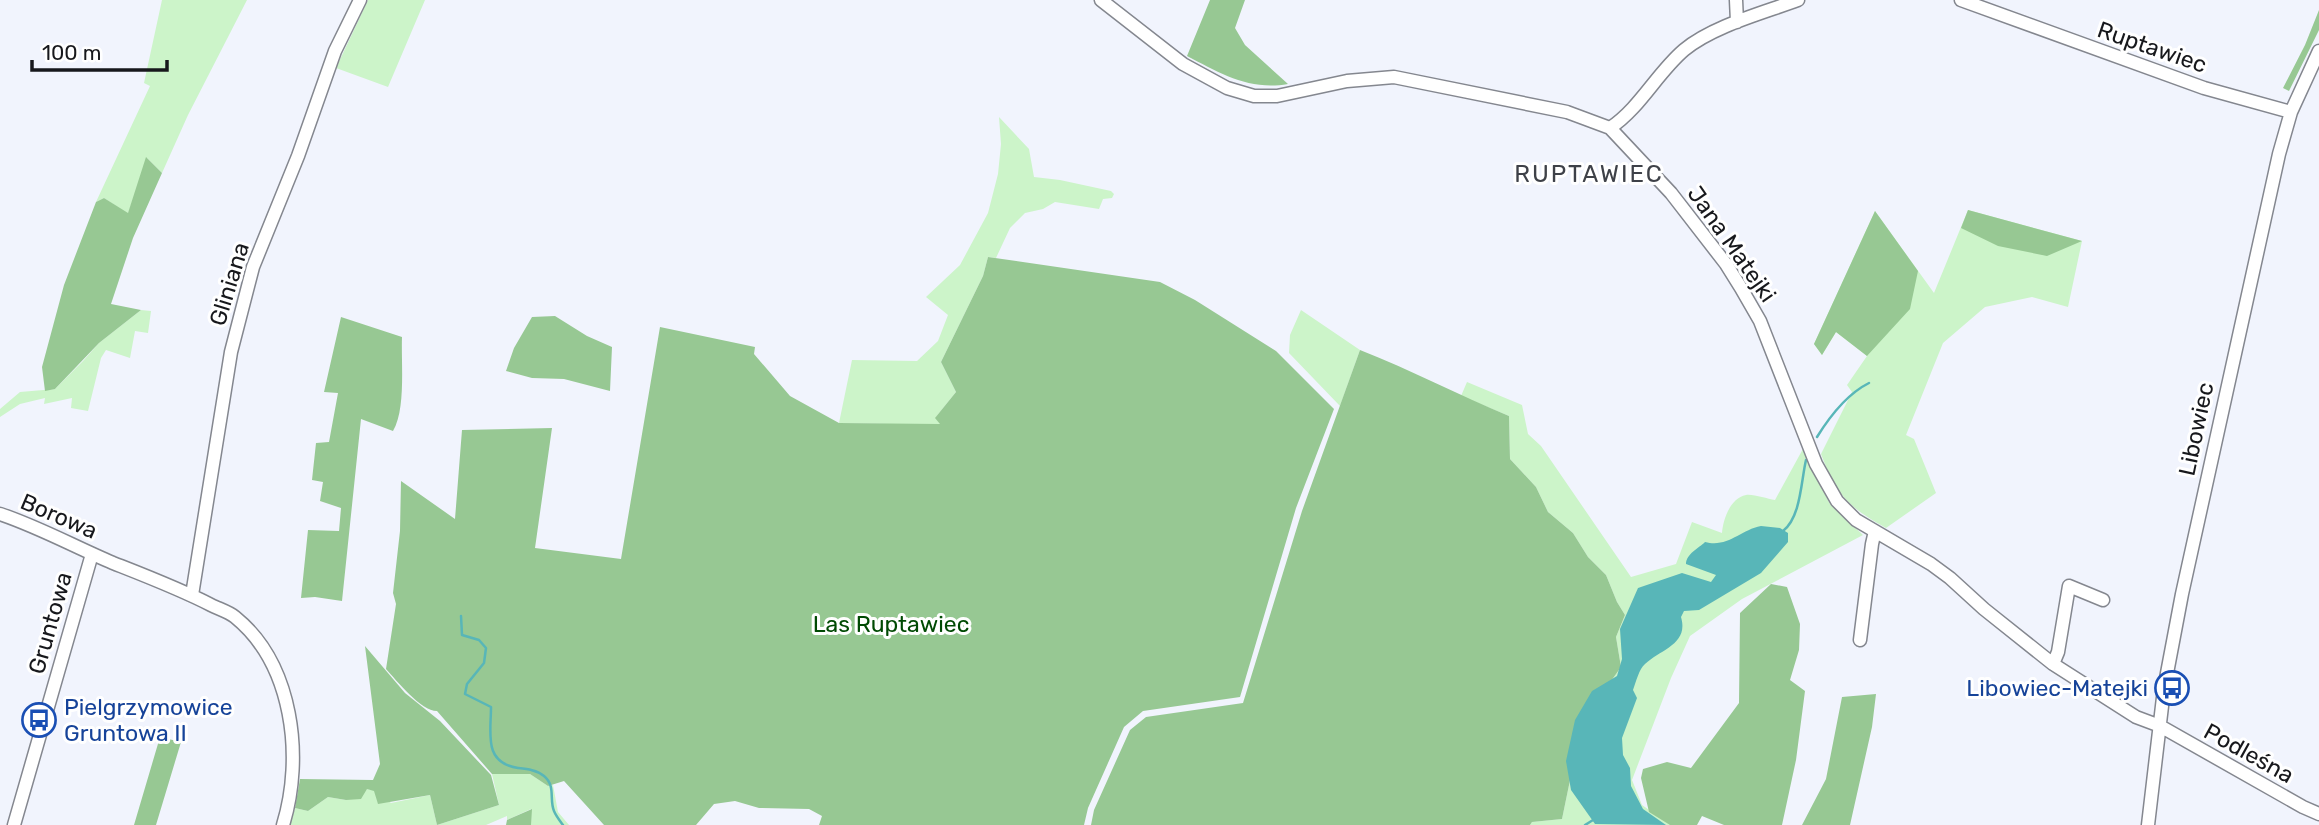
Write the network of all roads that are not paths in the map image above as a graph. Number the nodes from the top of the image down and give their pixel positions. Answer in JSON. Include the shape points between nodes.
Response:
{"nodes":[{"id":1,"x":360,"y":0,"type":"edge"},
{"id":2,"x":1101,"y":0,"type":"edge"},
{"id":3,"x":1736,"y":0,"type":"edge"},
{"id":4,"x":1798,"y":0,"type":"edge"},
{"id":5,"x":1961,"y":0,"type":"edge"},
{"id":6,"x":1737,"y":22,"type":"junction"},
{"id":7,"x":2319,"y":51,"type":"edge"},
{"id":8,"x":2291,"y":112,"type":"junction"},
{"id":9,"x":1610,"y":128,"type":"junction"},
{"id":10,"x":0,"y":514,"type":"edge"},
{"id":11,"x":1875,"y":531,"type":"junction"},
{"id":12,"x":97,"y":556,"type":"junction"},
{"id":13,"x":192,"y":595,"type":"junction"},
{"id":14,"x":2103,"y":600,"type":"dead end"},
{"id":15,"x":1860,"y":640,"type":"dead end"},
{"id":16,"x":2053,"y":664,"type":"junction"},
{"id":17,"x":2160,"y":726,"type":"junction"},
{"id":18,"x":2319,"y":814,"type":"edge"},
{"id":19,"x":14,"y":825,"type":"edge"},
{"id":20,"x":284,"y":825,"type":"edge"},
{"id":21,"x":2148,"y":825,"type":"edge"}],
"edges":[{"from":1,"to":13,"type":"street","name":"Gliniana","via":[[335,51],[299,156],[253,267],[231,352]]},
{"from":2,"to":9,"type":"street","name":"Jana Matejki","via":[[1183,64],[1227,88],[1254,96],[1394,77],[1567,112]]},
{"from":3,"to":6,"type":"street"},
{"from":4,"to":6,"type":"street"},
{"from":5,"to":8,"type":"street","name":"Ruptawiec","via":[[2204,88]]},
{"from":6,"to":9,"type":"street","via":[[1685,49]]},
{"from":7,"to":8,"type":"street","name":"Libowiec"},
{"from":8,"to":17,"type":"street","name":"Libowiec","via":[[2193,537]]},
{"from":9,"to":11,"type":"street","name":"Jana Matejki","via":[[1671,193],[1726,264],[1760,321],[1832,494],[1856,520]]},
{"from":10,"to":12,"type":"street","name":"Borowa"},
{"from":11,"to":15,"type":"street"},
{"from":11,"to":16,"type":"street","name":"Jana Matejki","via":[[1950,578]]},
{"from":12,"to":13,"type":"street","name":"Borowa"},
{"from":12,"to":19,"type":"street","name":"Gruntowa"},
{"from":13,"to":20,"type":"street","name":"Borowa","via":[[234,616],[274,667],[284,694],[294,761]]},
{"from":14,"to":16,"type":"street","via":[[2069,586]]},
{"from":16,"to":17,"type":"street","name":"Jana Matejki","via":[[2136,717]]},
{"from":17,"to":18,"type":"street","name":"Podleśna"},
{"from":17,"to":21,"type":"street","name":"Libowiec"}]}
